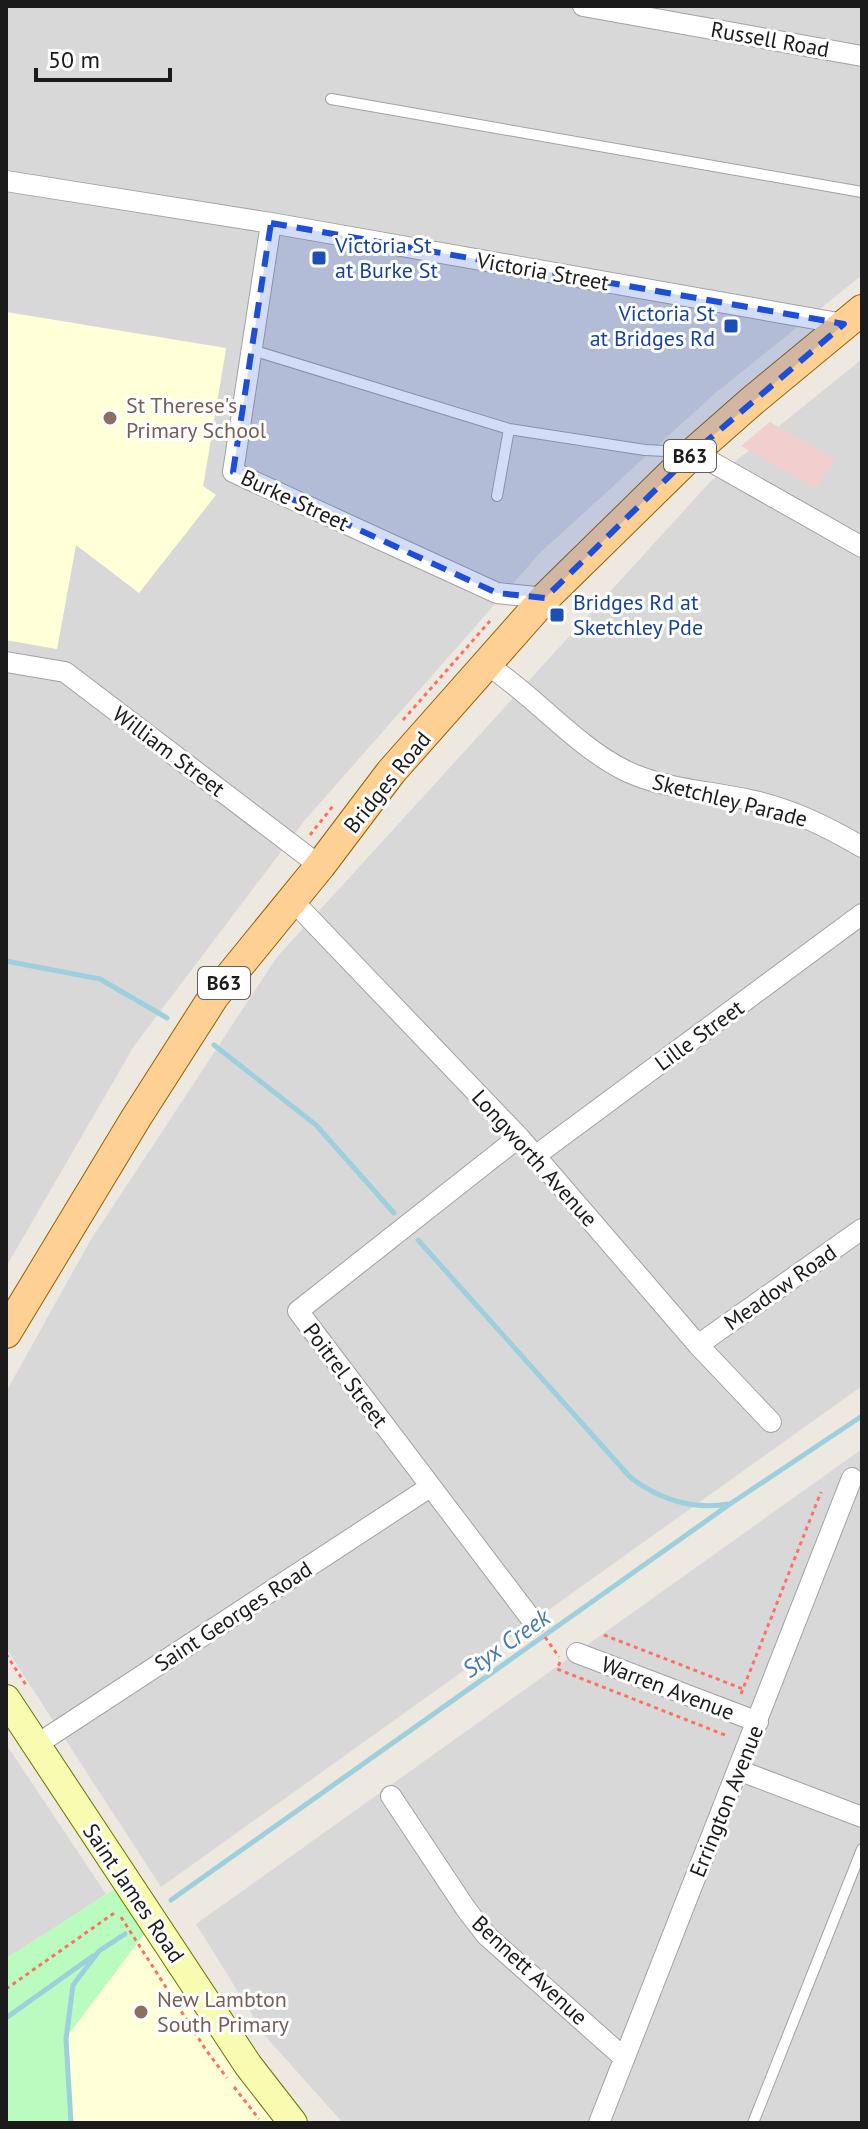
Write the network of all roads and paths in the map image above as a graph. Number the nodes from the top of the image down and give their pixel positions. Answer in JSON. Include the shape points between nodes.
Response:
{"nodes":[{"id":1,"x":583,"y":6,"type":"edge"},
{"id":2,"x":862,"y":56,"type":"edge"},
{"id":3,"x":331,"y":99,"type":"dead end"},
{"id":4,"x":6,"y":181,"type":"edge"},
{"id":5,"x":862,"y":192,"type":"edge"},
{"id":6,"x":271,"y":223,"type":"junction"},
{"id":7,"x":853,"y":317,"type":"edge"},
{"id":8,"x":252,"y":350,"type":"junction"},
{"id":9,"x":509,"y":429,"type":"junction"},
{"id":10,"x":694,"y":452,"type":"junction"},
{"id":11,"x":497,"y":496,"type":"dead end"},
{"id":12,"x":862,"y":547,"type":"edge"},
{"id":13,"x":497,"y":593,"type":"junction"},
{"id":14,"x":545,"y":598,"type":"junction"},
{"id":15,"x":515,"y":630,"type":"junction"},
{"id":16,"x":6,"y":662,"type":"edge"},
{"id":17,"x":486,"y":664,"type":"junction"},
{"id":18,"x":862,"y":847,"type":"edge"},
{"id":19,"x":320,"y":866,"type":"junction"},
{"id":20,"x":292,"y":900,"type":"junction"},
{"id":21,"x":862,"y":914,"type":"edge"},
{"id":22,"x":519,"y":1137,"type":"junction"},
{"id":23,"x":535,"y":1156,"type":"junction"},
{"id":24,"x":862,"y":1229,"type":"edge"},
{"id":25,"x":6,"y":1333,"type":"edge"},
{"id":26,"x":698,"y":1345,"type":"junction"},
{"id":27,"x":771,"y":1422,"type":"dead end"},
{"id":28,"x":852,"y":1478,"type":"dead end"},
{"id":29,"x":430,"y":1487,"type":"junction"},
{"id":30,"x":821,"y":1492,"type":"dead end"},
{"id":31,"x":535,"y":1624,"type":"joint"},
{"id":32,"x":604,"y":1635,"type":"dead end"},
{"id":33,"x":6,"y":1654,"type":"edge"},
{"id":34,"x":569,"y":1657,"type":"junction"},
{"id":35,"x":17,"y":1694,"type":"edge"},
{"id":36,"x":758,"y":1722,"type":"junction"},
{"id":37,"x":725,"y":1735,"type":"dead end"},
{"id":38,"x":36,"y":1745,"type":"junction"},
{"id":39,"x":738,"y":1770,"type":"junction"},
{"id":40,"x":391,"y":1796,"type":"dead end"},
{"id":41,"x":862,"y":1817,"type":"edge"},
{"id":42,"x":862,"y":1849,"type":"edge"},
{"id":43,"x":6,"y":1989,"type":"edge"},
{"id":44,"x":623,"y":2057,"type":"junction"},
{"id":45,"x":263,"y":2123,"type":"edge"},
{"id":46,"x":293,"y":2123,"type":"edge"},
{"id":47,"x":599,"y":2123,"type":"edge"},
{"id":48,"x":753,"y":2123,"type":"edge"}],
"edges":[{"from":1,"to":2,"type":"street","name":"Russell Road"},
{"from":3,"to":5,"type":"lane"},
{"from":4,"to":6,"type":"street","name":"Victoria Street"},
{"from":6,"to":7,"type":"street","name":"Victoria Street"},
{"from":6,"to":8,"type":"street","name":"Burke Street"},
{"from":7,"to":10,"type":"main road","name":"Bridges Road","number":"B63"},
{"from":8,"to":9,"type":"lane"},
{"from":8,"to":13,"type":"street","name":"Burke Street","via":[[233,472]]},
{"from":9,"to":10,"type":"lane","via":[[645,450]]},
{"from":9,"to":11,"type":"lane"},
{"from":10,"to":12,"type":"street"},
{"from":10,"to":14,"type":"main road","name":"Bridges Road","number":"B63"},
{"from":13,"to":14,"type":"street","name":"Burke Street"},
{"from":13,"to":15,"type":"street"},
{"from":14,"to":15,"type":"main road","name":"Bridges Road","number":"B63"},
{"from":15,"to":17,"type":"main road","name":"Bridges Road","number":"B63"},
{"from":16,"to":19,"type":"street","name":"William Street","via":[[65,672]]},
{"from":17,"to":18,"type":"street","name":"Sketchley Parade","via":[[626,771],[788,810]]},
{"from":17,"to":19,"type":"main road","name":"Bridges Road","number":"B63","via":[[391,772]]},
{"from":19,"to":20,"type":"main road","name":"Bridges Road","number":"B63"},
{"from":20,"to":22,"type":"street","name":"Longworth Avenue"},
{"from":20,"to":25,"type":"main road","name":"Bridges Road","number":"B63","via":[[214,996]]},
{"from":21,"to":23,"type":"street","name":"Lille Street"},
{"from":22,"to":23,"type":"street","name":"Longworth Avenue"},
{"from":22,"to":29,"type":"street","name":"Poitrel Street","via":[[298,1311]]},
{"from":23,"to":26,"type":"street","name":"Longworth Avenue"},
{"from":24,"to":26,"type":"street","name":"Meadow Road"},
{"from":26,"to":27,"type":"street","name":"Longworth Avenue"},
{"from":28,"to":36,"type":"street","name":"Errington Avenue"},
{"from":29,"to":31,"type":"street","name":"Poitrel Street"},
{"from":29,"to":38,"type":"street","name":"Saint Georges Road"},
{"from":30,"to":32,"type":"path","via":[[742,1691]]},
{"from":31,"to":34,"type":"path"},
{"from":33,"to":35,"type":"path"},
{"from":34,"to":36,"type":"street","name":"Warren Avenue"},
{"from":34,"to":37,"type":"path","via":[[557,1669]]},
{"from":35,"to":38,"type":"main road","name":"Saint James Road"},
{"from":36,"to":39,"type":"street","name":"Errington Avenue"},
{"from":38,"to":46,"type":"main road","name":"Saint James Road","via":[[248,2065]]},
{"from":39,"to":41,"type":"street"},
{"from":39,"to":44,"type":"street","name":"Errington Avenue"},
{"from":40,"to":44,"type":"street","name":"Bennett Avenue","via":[[487,1936]]},
{"from":42,"to":48,"type":"lane"},
{"from":43,"to":45,"type":"path","via":[[116,1910],[206,2050]]},
{"from":44,"to":47,"type":"street","name":"Errington Avenue"}]}
